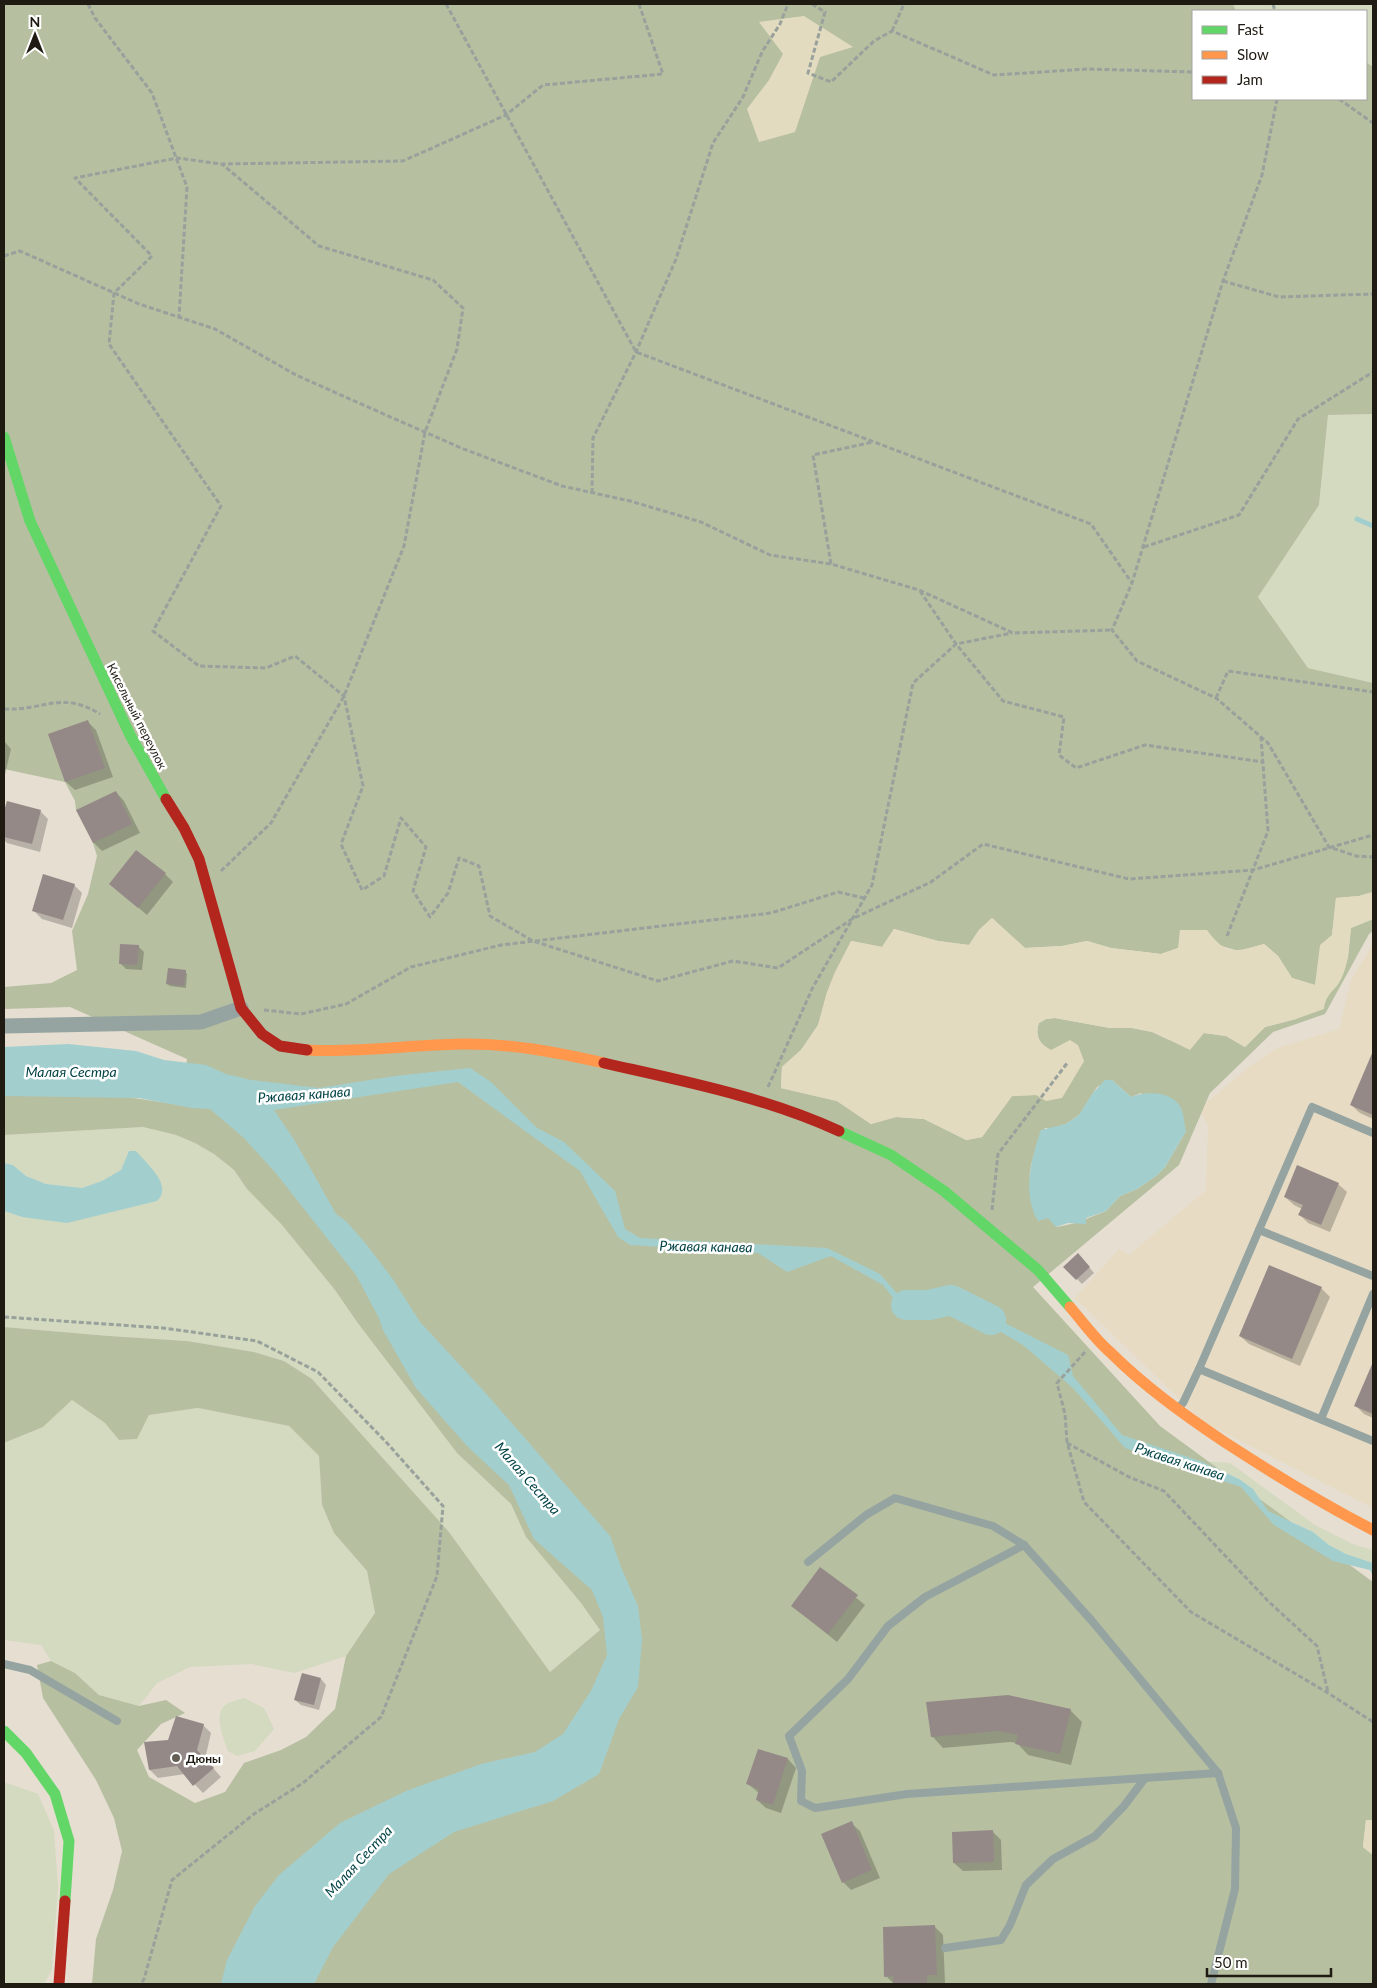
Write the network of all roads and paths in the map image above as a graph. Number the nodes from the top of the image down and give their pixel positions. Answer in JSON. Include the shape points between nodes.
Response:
{"nodes":[{"id":1,"x":88,"y":4,"type":"edge"},
{"id":2,"x":446,"y":4,"type":"edge"},
{"id":3,"x":640,"y":4,"type":"edge"},
{"id":4,"x":788,"y":4,"type":"edge"},
{"id":5,"x":812,"y":4,"type":"edge"},
{"id":6,"x":904,"y":4,"type":"edge"},
{"id":7,"x":892,"y":31,"type":"junction"},
{"id":8,"x":1192,"y":72,"type":"edge"},
{"id":9,"x":1277,"y":100,"type":"edge"},
{"id":10,"x":1340,"y":100,"type":"edge"},
{"id":11,"x":506,"y":115,"type":"junction"},
{"id":12,"x":1373,"y":123,"type":"edge"},
{"id":13,"x":177,"y":158,"type":"junction"},
{"id":14,"x":221,"y":164,"type":"junction"},
{"id":15,"x":4,"y":256,"type":"edge"},
{"id":16,"x":1223,"y":281,"type":"junction"},
{"id":17,"x":114,"y":292,"type":"junction"},
{"id":18,"x":1373,"y":294,"type":"edge"},
{"id":19,"x":179,"y":317,"type":"junction"},
{"id":20,"x":636,"y":352,"type":"junction"},
{"id":21,"x":1373,"y":372,"type":"edge"},
{"id":22,"x":425,"y":432,"type":"junction"},
{"id":23,"x":4,"y":437,"type":"edge"},
{"id":24,"x":873,"y":442,"type":"junction"},
{"id":25,"x":592,"y":493,"type":"junction"},
{"id":26,"x":1143,"y":547,"type":"junction"},
{"id":27,"x":831,"y":564,"type":"junction"},
{"id":28,"x":1132,"y":583,"type":"junction"},
{"id":29,"x":919,"y":590,"type":"junction"},
{"id":30,"x":1112,"y":630,"type":"junction"},
{"id":31,"x":1013,"y":633,"type":"junction"},
{"id":32,"x":956,"y":644,"type":"junction"},
{"id":33,"x":1373,"y":692,"type":"edge"},
{"id":34,"x":344,"y":696,"type":"junction"},
{"id":35,"x":1216,"y":698,"type":"junction"},
{"id":36,"x":4,"y":709,"type":"edge"},
{"id":37,"x":101,"y":715,"type":"dead end"},
{"id":38,"x":1261,"y":737,"type":"junction"},
{"id":39,"x":1263,"y":762,"type":"junction"},
{"id":40,"x":1373,"y":835,"type":"edge"},
{"id":41,"x":1329,"y":847,"type":"junction"},
{"id":42,"x":1373,"y":858,"type":"edge"},
{"id":43,"x":1253,"y":870,"type":"junction"},
{"id":44,"x":206,"y":886,"type":"junction"},
{"id":45,"x":864,"y":898,"type":"junction"},
{"id":46,"x":852,"y":919,"type":"junction"},
{"id":47,"x":1227,"y":936,"type":"dead end"},
{"id":48,"x":533,"y":941,"type":"junction"},
{"id":49,"x":241,"y":1008,"type":"junction"},
{"id":50,"x":4,"y":1026,"type":"edge"},
{"id":51,"x":1068,"y":1062,"type":"dead end"},
{"id":52,"x":762,"y":1102,"type":"junction"},
{"id":53,"x":1373,"y":1133,"type":"edge"},
{"id":54,"x":989,"y":1228,"type":"junction"},
{"id":55,"x":1259,"y":1230,"type":"junction"},
{"id":56,"x":1373,"y":1276,"type":"edge"},
{"id":57,"x":1373,"y":1294,"type":"edge"},
{"id":58,"x":4,"y":1316,"type":"edge"},
{"id":59,"x":1073,"y":1365,"type":"dead end"},
{"id":60,"x":1199,"y":1369,"type":"junction"},
{"id":61,"x":1178,"y":1409,"type":"junction"},
{"id":62,"x":1321,"y":1419,"type":"junction"},
{"id":63,"x":1373,"y":1441,"type":"edge"},
{"id":64,"x":1067,"y":1442,"type":"junction"},
{"id":65,"x":1373,"y":1530,"type":"edge"},
{"id":66,"x":1024,"y":1545,"type":"junction"},
{"id":67,"x":808,"y":1562,"type":"dead end"},
{"id":68,"x":4,"y":1664,"type":"edge"},
{"id":69,"x":1328,"y":1693,"type":"junction"},
{"id":70,"x":117,"y":1721,"type":"dead end"},
{"id":71,"x":1373,"y":1722,"type":"edge"},
{"id":72,"x":4,"y":1730,"type":"edge"},
{"id":73,"x":1218,"y":1773,"type":"junction"},
{"id":74,"x":1144,"y":1778,"type":"junction"},
{"id":75,"x":945,"y":1948,"type":"dead end"},
{"id":76,"x":58,"y":1984,"type":"edge"},
{"id":77,"x":141,"y":1984,"type":"edge"},
{"id":78,"x":1211,"y":1984,"type":"edge"}],
"edges":[{"from":1,"to":13,"type":"path","via":[[152,93]]},
{"from":2,"to":11,"type":"path"},
{"from":3,"to":11,"type":"path","via":[[663,74],[544,85]]},
{"from":4,"to":20,"type":"path","via":[[743,97],[713,143],[676,259]]},
{"from":5,"to":7,"type":"path","via":[[825,12],[808,72],[831,82],[874,41]]},
{"from":6,"to":7,"type":"path"},
{"from":7,"to":8,"type":"path","via":[[994,75],[1088,69]]},
{"from":9,"to":16,"type":"path","via":[[1262,175]]},
{"from":10,"to":12,"type":"path"},
{"from":11,"to":14,"type":"path","via":[[403,160]]},
{"from":11,"to":20,"type":"path"},
{"from":13,"to":14,"type":"path"},
{"from":13,"to":17,"type":"path","via":[[74,178],[152,256]]},
{"from":13,"to":19,"type":"path","via":[[187,187]]},
{"from":14,"to":22,"type":"path","via":[[319,246],[434,280],[463,308],[457,349]]},
{"from":15,"to":17,"type":"path","via":[[20,251]]},
{"from":16,"to":18,"type":"path","via":[[1279,297]]},
{"from":16,"to":26,"type":"path"},
{"from":17,"to":19,"type":"path"},
{"from":17,"to":34,"type":"path","via":[[108,344],[221,506],[153,631],[199,666],[266,668],[295,656]]},
{"from":19,"to":22,"type":"path","via":[[215,329],[296,375]]},
{"from":20,"to":24,"type":"path"},
{"from":20,"to":25,"type":"path","via":[[593,438]]},
{"from":21,"to":26,"type":"path","via":[[1298,419],[1239,515]]},
{"from":22,"to":25,"type":"path","via":[[562,486]]},
{"from":22,"to":34,"type":"path","via":[[404,546]]},
{"from":23,"to":44,"type":"street","name":"Кисельный переулок","via":[[30,521],[128,730],[199,859]]},
{"from":24,"to":27,"type":"path","via":[[813,455]]},
{"from":24,"to":28,"type":"path","via":[[1091,524]]},
{"from":25,"to":27,"type":"path","via":[[701,522],[770,554]]},
{"from":26,"to":28,"type":"path"},
{"from":27,"to":29,"type":"path"},
{"from":28,"to":30,"type":"path"},
{"from":29,"to":31,"type":"path"},
{"from":29,"to":32,"type":"path"},
{"from":30,"to":31,"type":"path"},
{"from":30,"to":35,"type":"path","via":[[1137,661]]},
{"from":31,"to":32,"type":"path"},
{"from":32,"to":39,"type":"path","via":[[1003,700],[1064,717],[1059,755],[1076,768],[1146,745]]},
{"from":32,"to":45,"type":"path","via":[[913,683],[872,885]]},
{"from":33,"to":35,"type":"path","via":[[1228,671]]},
{"from":34,"to":44,"type":"path","via":[[270,823]]},
{"from":34,"to":48,"type":"path","via":[[363,786],[341,844],[362,890],[384,876],[401,818],[426,847],[414,891],[430,917],[448,893],[459,858],[480,866],[490,916]]},
{"from":35,"to":38,"type":"path"},
{"from":36,"to":37,"type":"path","via":[[63,702],[79,703]]},
{"from":38,"to":39,"type":"path"},
{"from":38,"to":41,"type":"path","via":[[1268,743]]},
{"from":39,"to":43,"type":"path","via":[[1268,831]]},
{"from":40,"to":41,"type":"path"},
{"from":41,"to":42,"type":"path"},
{"from":41,"to":43,"type":"path"},
{"from":43,"to":46,"type":"path","via":[[1129,879],[983,844],[931,882]]},
{"from":43,"to":47,"type":"path"},
{"from":44,"to":49,"type":"street","name":"Кисельный переулок"},
{"from":45,"to":46,"type":"path"},
{"from":45,"to":48,"type":"path","via":[[838,892],[771,913]]},
{"from":46,"to":48,"type":"path","via":[[778,968],[733,961],[658,982]]},
{"from":46,"to":52,"type":"path","via":[[813,987]]},
{"from":48,"to":49,"type":"path","via":[[501,945],[411,967],[346,1004],[301,1014]]},
{"from":49,"to":50,"type":"street","via":[[201,1022]]},
{"from":49,"to":52,"type":"street","via":[[262,1034],[280,1046],[309,1050],[366,1050],[460,1044],[512,1045],[662,1075]]},
{"from":51,"to":54,"type":"path","via":[[998,1154]]},
{"from":52,"to":54,"type":"street","via":[[828,1126],[891,1155],[944,1191]]},
{"from":53,"to":55,"type":"lane","via":[[1312,1107]]},
{"from":54,"to":61,"type":"street","via":[[1038,1270],[1108,1351]]},
{"from":55,"to":56,"type":"lane"},
{"from":55,"to":60,"type":"lane"},
{"from":57,"to":62,"type":"lane"},
{"from":58,"to":77,"type":"path","via":[[163,1328],[257,1340],[318,1372],[443,1506],[437,1576],[381,1717],[303,1783],[254,1814],[172,1880]]},
{"from":59,"to":64,"type":"path","via":[[1057,1384],[1065,1414]]},
{"from":60,"to":61,"type":"lane","via":[[1184,1403]]},
{"from":60,"to":62,"type":"lane"},
{"from":61,"to":65,"type":"street","via":[[1278,1477]]},
{"from":62,"to":63,"type":"lane"},
{"from":64,"to":69,"type":"path","via":[[1084,1502],[1191,1612]]},
{"from":64,"to":69,"type":"path","via":[[1129,1477],[1164,1491],[1268,1602],[1317,1646]]},
{"from":66,"to":67,"type":"lane","via":[[993,1526],[895,1498],[866,1515]]},
{"from":66,"to":73,"type":"lane","via":[[1092,1621]]},
{"from":66,"to":74,"type":"lane","via":[[925,1597],[888,1626],[848,1679],[789,1736],[802,1771],[801,1801],[815,1808],[907,1794]]},
{"from":68,"to":70,"type":"lane","via":[[30,1670]]},
{"from":69,"to":71,"type":"path"},
{"from":72,"to":76,"type":"street","via":[[26,1753],[55,1794],[69,1841]]},
{"from":73,"to":74,"type":"lane"},
{"from":73,"to":78,"type":"lane","via":[[1236,1828],[1235,1889]]},
{"from":74,"to":75,"type":"lane","via":[[1124,1806],[1095,1836],[1053,1859],[1026,1886],[1001,1940]]}]}
